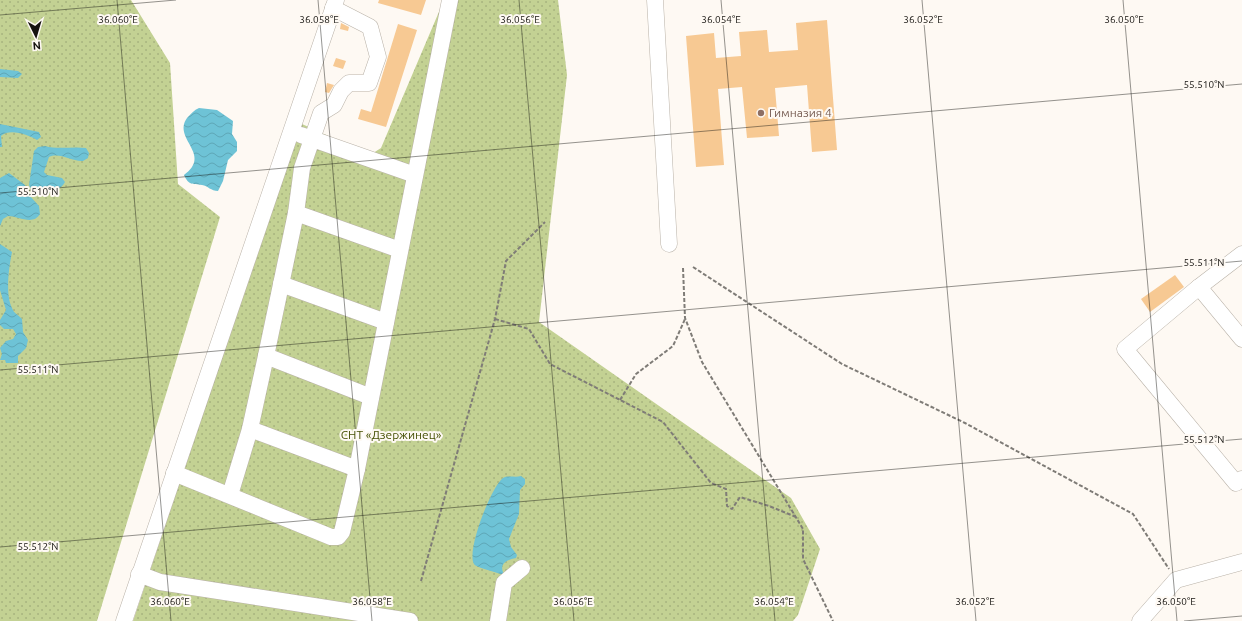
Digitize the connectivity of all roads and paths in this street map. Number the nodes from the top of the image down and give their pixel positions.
1 (450, 0) edge
2 (655, 0) edge
3 (335, 4) edge
4 (290, 131) junction
5 (311, 138) junction
6 (415, 175) junction
7 (296, 213) junction
8 (545, 222) dead end
9 (669, 244) dead end
10 (400, 250) junction
11 (1242, 254) edge
12 (693, 267) dead end
13 (683, 268) dead end
14 (281, 284) junction
15 (1199, 287) junction
16 (685, 318) junction
17 (495, 319) junction
18 (386, 322) junction
19 (1242, 339) edge
20 (266, 356) junction
21 (371, 397) junction
22 (620, 400) junction
23 (250, 429) junction
24 (357, 469) junction
25 (174, 472) junction
26 (1242, 479) edge
27 (230, 496) junction
28 (796, 517) junction
29 (1242, 562) edge
30 (522, 568) dead end
31 (139, 574) junction
32 (421, 580) dead end
33 (1176, 580) junction
34 (124, 621) edge
35 (410, 621) edge
36 (498, 621) edge
37 (833, 621) edge
38 (1140, 621) edge

1 - 6 street
2 - 9 street
3 - 4 street
3 - 5 street
4 - 5 street
4 - 25 street
5 - 6 street
5 - 7 street
6 - 10 street
7 - 10 street
7 - 14 street
8 - 17 path
10 - 18 street
11 - 15 street
12 - 33 path
13 - 16 path
14 - 18 street
14 - 20 street
15 - 19 street
15 - 26 street
16 - 22 path
16 - 28 path
17 - 22 path
17 - 32 path
18 - 21 street
20 - 21 street
20 - 23 street
21 - 24 street
22 - 28 path
23 - 24 street
23 - 27 street
24 - 27 street
25 - 27 street
25 - 31 street
28 - 37 path
29 - 33 street
30 - 36 street
31 - 34 street
31 - 35 street
33 - 38 street

